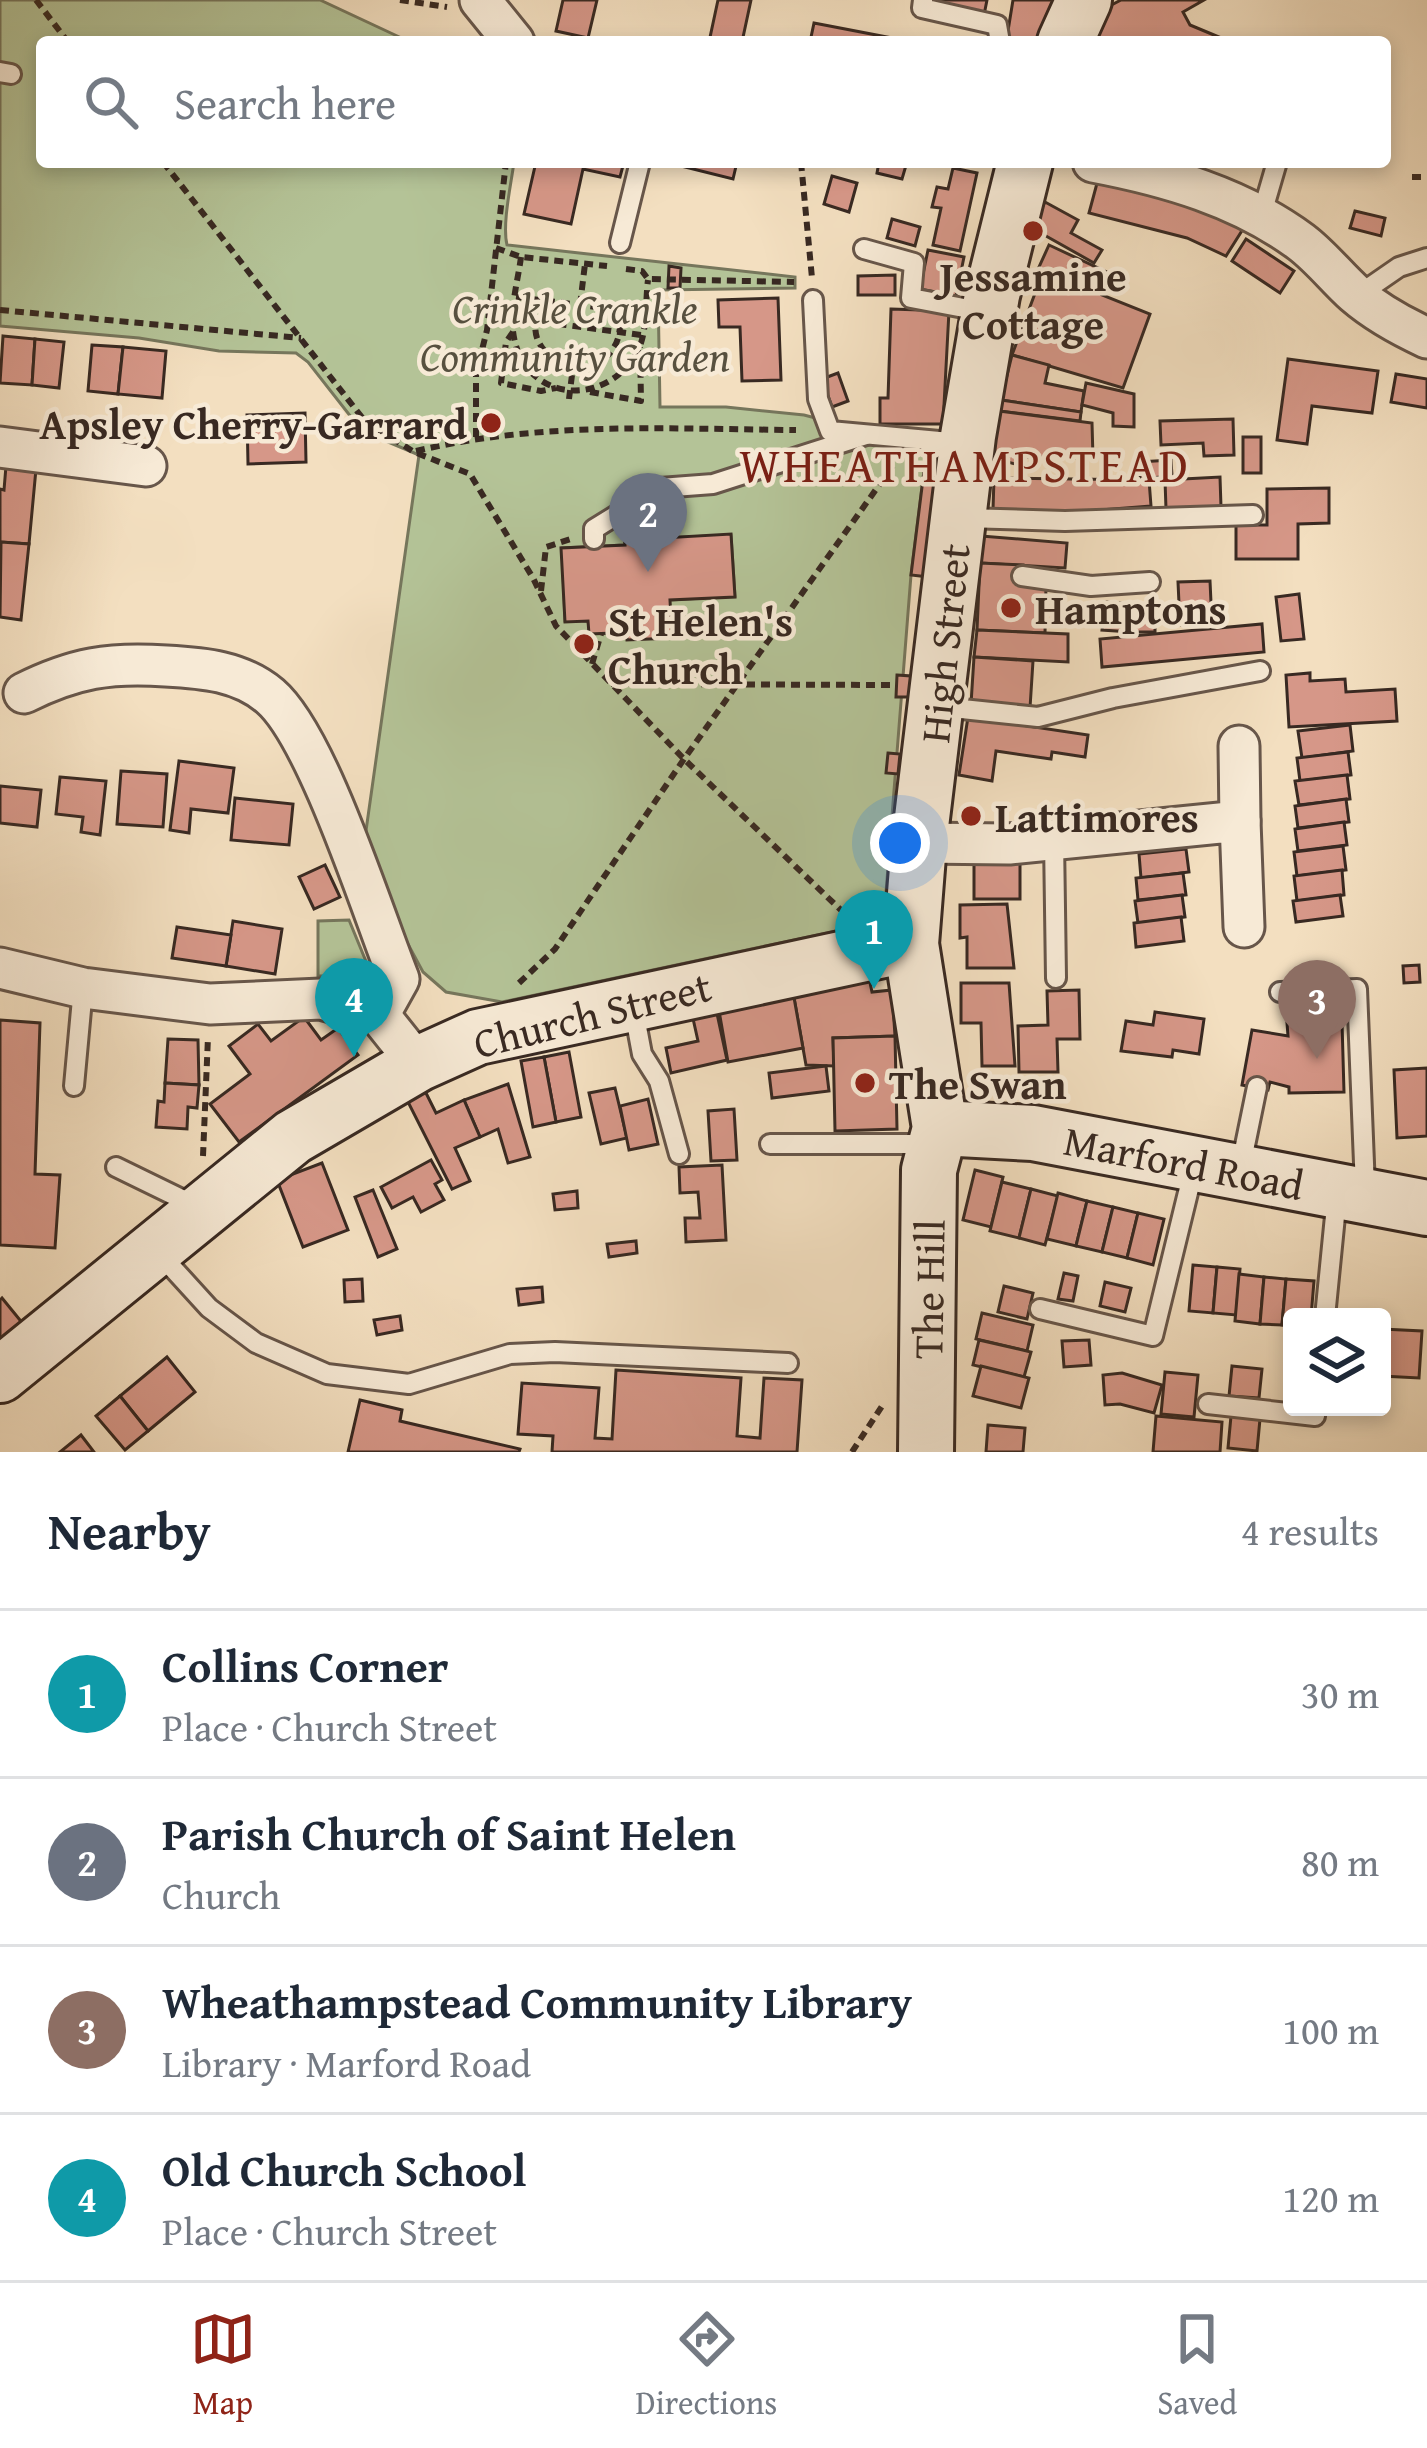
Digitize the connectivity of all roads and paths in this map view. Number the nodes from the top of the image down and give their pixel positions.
1 (36, 0) edge
2 (480, 0) edge
3 (923, 0) edge
4 (1084, 0) edge
5 (63, 36) edge
6 (509, 36) edge
7 (999, 36) edge
8 (1068, 36) edge
9 (168, 168) edge
10 (505, 168) edge
11 (639, 168) edge
12 (802, 168) edge
13 (1024, 168) edge
14 (1118, 168) edge
15 (1275, 168) edge
16 (1427, 177) edge
17 (1412, 178) dead end
18 (1261, 217) junction
19 (620, 243) dead end
20 (496, 248) junction
21 (864, 249) dead end
22 (521, 256) junction
23 (1427, 258) edge
24 (585, 264) junction
25 (648, 279) junction
26 (1357, 296) junction
27 (516, 297) junction
28 (538, 300) junction
29 (813, 300) dead end
30 (580, 304) junction
31 (0, 310) edge
32 (621, 310) junction
33 (644, 313) junction
34 (989, 313) junction
35 (513, 318) junction
36 (536, 321) junction
37 (513, 332) junction
38 (619, 332) junction
39 (642, 335) junction
40 (302, 338) junction
41 (1427, 338) edge
42 (640, 347) junction
43 (573, 367) junction
44 (556, 388) junction
45 (586, 391) junction
46 (569, 395) junction
47 (830, 430) junction
48 (866, 435) junction
49 (476, 437) junction
50 (912, 440) junction
51 (967, 444) junction
52 (0, 447) edge
53 (414, 452) junction
54 (146, 466) dead end
55 (1253, 514) dead end
56 (958, 518) junction
57 (594, 538) joint
58 (1022, 577) dead end
59 (1150, 582) dead end
60 (540, 595) junction
61 (601, 634) dead end
62 (592, 664) junction
63 (1260, 671) dead end
64 (611, 684) junction
65 (740, 685) junction
66 (24, 693) dead end
67 (939, 696) junction
68 (1239, 746) dead end
69 (684, 759) junction
70 (1240, 820) junction
71 (1054, 839) junction
72 (919, 843) junction
73 (857, 926) dead end
74 (1244, 927) dead end
75 (911, 944) junction
76 (0, 968) edge
77 (1056, 978) dead end
78 (83, 988) junction
79 (1280, 992) dead end
80 (506, 993) dead end
81 (632, 1002) junction
82 (210, 1004) junction
83 (379, 1015) junction
84 (418, 1064) junction
85 (74, 1086) dead end
86 (1257, 1087) dead end
87 (938, 1136) junction
88 (770, 1144) dead end
89 (679, 1154) dead end
90 (116, 1166) dead end
91 (1217, 1168) junction
92 (202, 1183) junction
93 (1352, 1193) junction
94 (1427, 1208) edge
95 (155, 1248) junction
96 (1327, 1308) edge
97 (1040, 1309) dead end
98 (788, 1363) dead end
99 (0, 1375) edge
100 (886, 1399) dead end
101 (1208, 1404) dead end
102 (1283, 1412) edge
103 (852, 1452) edge
104 (926, 1452) edge

1 - 5 path
2 - 6 street
3 - 7 lane
4 - 8 street
9 - 40 path
10 - 20 path
11 - 19 lane
12 - 25 path
13 - 34 street, High Street
14 - 18 street
15 - 18 lane
16 - 17 path
18 - 26 street
20 - 22 path
20 - 49 path
21 - 34 lane
22 - 24 path
22 - 27 path
23 - 26 lane
24 - 25 path
24 - 30 path
25 - 33 path
26 - 41 street
27 - 28 path
27 - 35 path
28 - 30 path
28 - 36 path
29 - 47 lane
30 - 32 path
31 - 40 path
32 - 33 path
32 - 38 path
33 - 39 path
34 - 51 street, High Street
35 - 36 path
35 - 37 path
36 - 38 path
36 - 43 path
37 - 44 path
37 - 44 path
38 - 39 path
38 - 43 path
39 - 42 path
40 - 53 path
42 - 45 path
42 - 45 path
43 - 46 path
44 - 46 path
45 - 46 path
47 - 48 lane
47 - 49 path
48 - 50 lane
48 - 57 lane
49 - 53 path
50 - 51 lane
50 - 65 path
51 - 56 street, High Street
52 - 54 street
53 - 60 path
55 - 56 lane
56 - 67 street, High Street
57 - 60 path
58 - 59 lane
60 - 62 path
61 - 62 path
62 - 64 path
63 - 67 lane
64 - 65 path
64 - 69 path
65 - 67 path
65 - 69 path
66 - 83 street
67 - 72 street, High Street
68 - 70 street
69 - 73 path
69 - 80 path
70 - 71 street
70 - 74 street
71 - 72 street
71 - 77 lane
72 - 75 street, High Street
75 - 81 street, Church Street
75 - 87 street, High Street
76 - 78 street
78 - 82 street
78 - 85 lane
79 - 93 lane
81 - 84 street, Church Street
81 - 89 lane
82 - 83 street
82 - 92 path
83 - 84 street
84 - 92 street, Church Street
86 - 91 lane
87 - 88 lane
87 - 91 street, Marford Road
87 - 104 street, The Hill
90 - 92 lane
91 - 93 street, Marford Road
91 - 97 lane
92 - 95 street, Church Street
93 - 94 street, Marford Road
93 - 96 lane
95 - 98 lane
95 - 99 street, Church Street
100 - 103 path
101 - 102 lane

